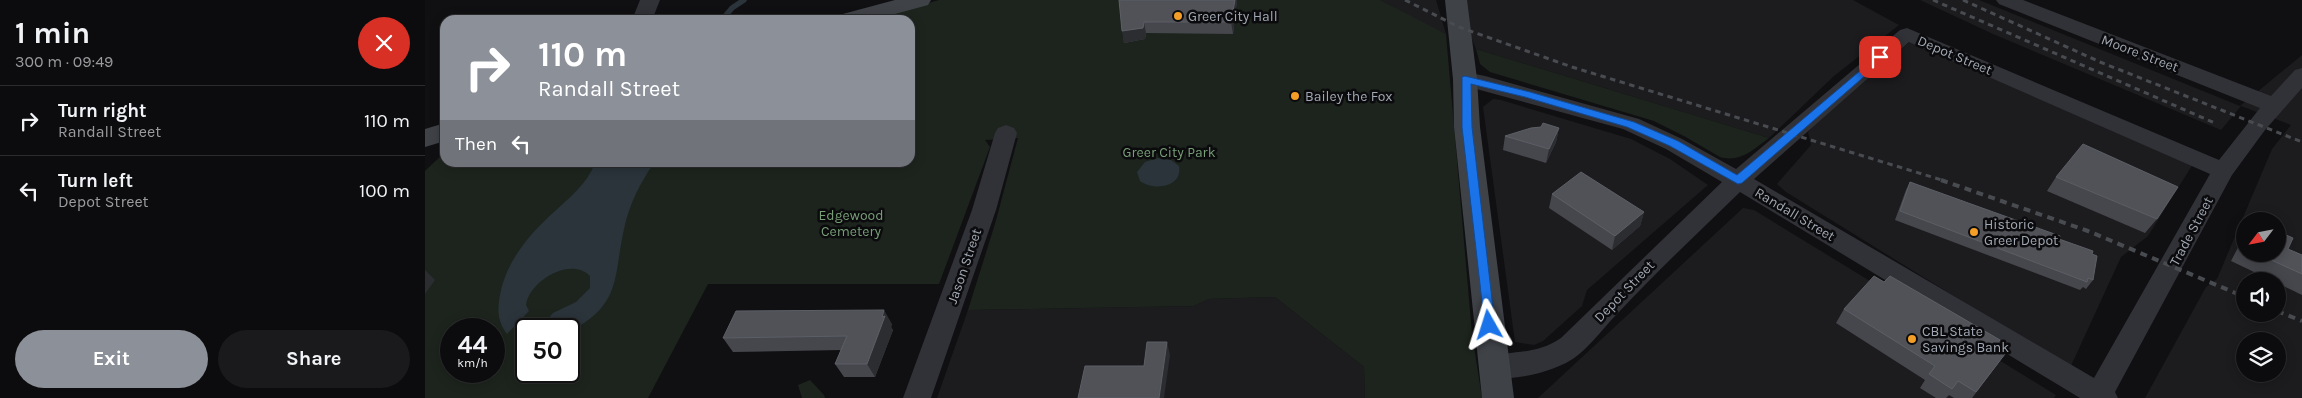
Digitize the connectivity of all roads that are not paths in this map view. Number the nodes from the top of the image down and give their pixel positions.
1 (650, 0) edge
2 (919, 0) edge
3 (1456, 0) edge
4 (2007, 0) edge
5 (644, 15) edge
6 (865, 15) edge
7 (2302, 75) edge
8 (1465, 80) junction
9 (2274, 104) junction
10 (1006, 133) dead end
11 (440, 134) edge
12 (425, 138) edge
13 (2223, 171) junction
14 (1738, 180) junction
15 (1494, 367) junction
16 (2100, 397) edge
17 (917, 398) edge
18 (1498, 398) edge

1 - 5 street
2 - 6 main road
3 - 8 main road
4 - 9 street, Moore Street
7 - 9 street, Trade Street
8 - 14 street, Randall Street
8 - 15 main road
9 - 13 street, Trade Street
10 - 17 street, Jason Street
11 - 12 main road
13 - 14 street, Depot Street
13 - 16 street, Trade Street
14 - 15 street, Depot Street
14 - 16 street, Randall Street
15 - 18 main road

